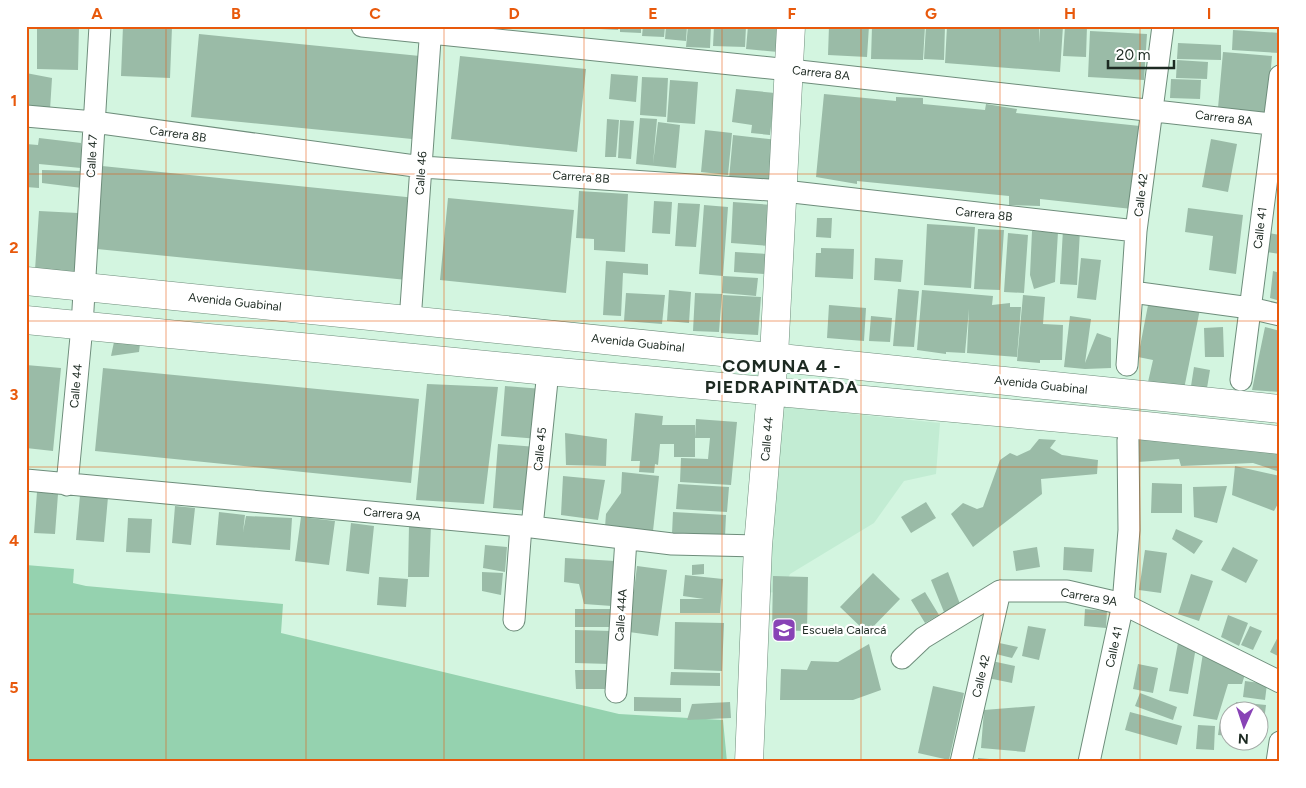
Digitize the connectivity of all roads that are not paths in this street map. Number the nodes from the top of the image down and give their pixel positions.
1 (100, 26) edge
2 (362, 26) edge
3 (791, 26) edge
4 (1163, 26) edge
5 (431, 30) edge
6 (790, 70) junction
7 (1280, 76) edge
8 (1152, 109) junction
9 (26, 116) edge
10 (94, 122) junction
11 (1276, 124) edge
12 (422, 166) junction
13 (784, 192) junction
14 (1136, 231) junction
15 (26, 281) edge
16 (85, 286) junction
17 (1132, 292) junction
18 (1250, 308) junction
19 (1280, 315) edge
20 (26, 320) edge
21 (410, 321) junction
22 (82, 326) junction
23 (774, 356) junction
24 (1127, 365) dead end
25 (548, 372) junction
26 (1241, 380) dead end
27 (771, 392) junction
28 (1280, 409) edge
29 (1128, 440) dead end
30 (1280, 440) edge
31 (26, 480) edge
32 (67, 485) junction
33 (526, 527) junction
34 (626, 539) junction
35 (758, 546) junction
36 (1000, 591) junction
37 (1124, 604) junction
38 (514, 620) dead end
39 (902, 658) dead end
40 (1280, 682) edge
41 (616, 692) dead end
42 (1280, 742) edge
43 (749, 762) edge
44 (961, 762) edge
45 (1089, 762) edge
46 (1277, 762) edge

1 - 10 street, Calle 47
2 - 5 street, Carrera 8A
3 - 6 main road, Calle 44
4 - 8 street, Calle 42
5 - 6 street, Carrera 8A
5 - 12 street, Calle 46
6 - 8 street, Carrera 8A
6 - 13 main road, Calle 44
7 - 11 street, Calle 41
8 - 11 street, Carrera 8A
8 - 14 street, Calle 42
9 - 10 street, Carrera 8B
10 - 12 street, Carrera 8B
10 - 16 street, Calle 47
11 - 18 street, Calle 41
12 - 13 street, Carrera 8B
12 - 21 street, Calle 46
13 - 14 street, Carrera 8B
13 - 23 main road, Calle 44
14 - 17 street, Calle 42
15 - 16 main road, Avenida Guabinal
16 - 21 main road, Avenida Guabinal
16 - 22 street, Calle 44
17 - 18 street
17 - 24 street, Calle 42
18 - 19 street
18 - 26 street, Calle 41
20 - 22 main road
21 - 23 main road, Avenida Guabinal
22 - 25 main road
22 - 32 street, Calle 44
23 - 27 main road, Calle 44
23 - 28 main road, Avenida Guabinal
25 - 27 main road
25 - 33 street, Calle 45
27 - 30 main road
27 - 35 main road, Calle 44
29 - 37 street, Calle 41
31 - 32 street, Carrera 9A
32 - 33 street, Carrera 9A
33 - 34 street, Carrera 9A
33 - 38 street, Calle 45
34 - 35 street, Carrera 9A
34 - 41 street, Calle 44A
35 - 43 main road, Calle 44
36 - 37 street, Carrera 9A
36 - 39 street
36 - 44 street, Calle 42
37 - 40 street, Carrera 9A
37 - 45 street, Calle 41
42 - 46 street

